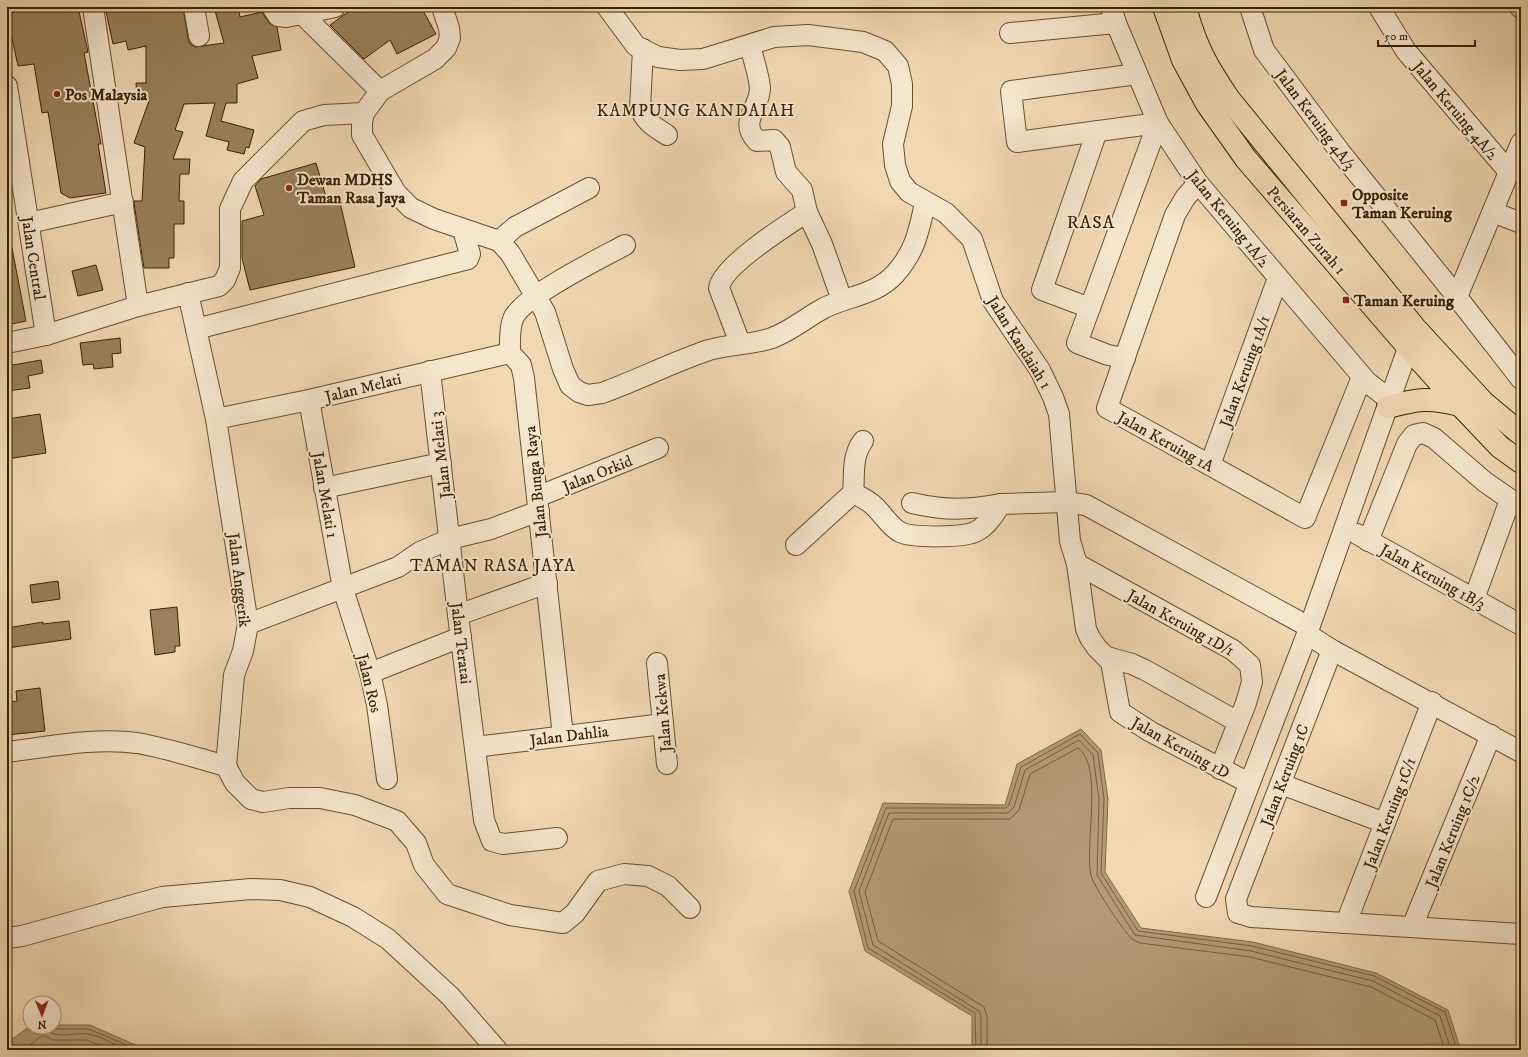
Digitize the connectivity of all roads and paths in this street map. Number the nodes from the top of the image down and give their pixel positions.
1 (93, 7) edge
2 (194, 7) edge
3 (272, 7) edge
4 (335, 7) edge
5 (442, 7) edge
6 (607, 7) edge
7 (1164, 7) edge
8 (1185, 7) edge
9 (1250, 7) edge
10 (1379, 7) edge
11 (302, 14) junction
12 (1114, 15) edge
13 (1010, 33) dead end
14 (199, 36) dead end
15 (750, 45) junction
16 (643, 50) junction
17 (1137, 74) junction
18 (7, 86) edge
19 (380, 91) junction
20 (9, 113) edge
21 (364, 113) junction
22 (1158, 123) junction
23 (1097, 131) junction
24 (667, 135) dead end
25 (1521, 143) edge
26 (1509, 172) junction
27 (1198, 183) junction
28 (589, 188) dead end
29 (123, 202) junction
30 (925, 203) junction
31 (807, 212) junction
32 (1493, 212) junction
33 (29, 223) junction
34 (1521, 223) edge
35 (463, 230) junction
36 (499, 241) junction
37 (625, 245) dead end
38 (1278, 278) junction
39 (188, 293) junction
40 (536, 296) junction
41 (1457, 297) junction
42 (842, 300) junction
43 (138, 306) junction
44 (1090, 308) junction
45 (196, 329) junction
46 (46, 335) junction
47 (1411, 338) junction
48 (7, 343) edge
49 (740, 343) junction
50 (510, 353) junction
51 (1125, 358) junction
52 (430, 371) junction
53 (1362, 377) junction
54 (1521, 379) edge
55 (309, 400) junction
56 (1389, 404) junction
57 (1460, 405) junction
58 (216, 419) junction
59 (1521, 434) edge
60 (863, 442) dead end
61 (658, 448) dead end
62 (1521, 462) edge
63 (441, 463) junction
64 (1210, 465) junction
65 (324, 488) junction
66 (853, 493) junction
67 (1066, 502) junction
68 (912, 503) dead end
69 (1516, 503) edge
70 (538, 504) junction
71 (1001, 504) junction
72 (1344, 528) junction
73 (450, 539) junction
74 (1368, 541) junction
75 (796, 545) dead end
76 (1077, 564) junction
77 (546, 583) junction
78 (343, 589) junction
79 (1474, 599) junction
80 (458, 615) junction
81 (248, 624) junction
82 (1521, 625) edge
83 (1308, 630) junction
84 (461, 637) junction
85 (1332, 650) junction
86 (1107, 657) junction
87 (657, 663) dead end
88 (370, 673) junction
89 (1432, 702) junction
90 (1238, 722) junction
91 (663, 724) junction
92 (1491, 735) junction
93 (563, 736) junction
94 (475, 747) junction
95 (7, 752) edge
96 (1521, 752) edge
97 (667, 764) dead end
98 (226, 766) junction
99 (1220, 769) junction
100 (387, 780) dead end
101 (1249, 784) junction
102 (1280, 784) junction
103 (1385, 823) junction
104 (557, 838) dead end
105 (1206, 897) dead end
106 (690, 908) dead end
107 (1346, 923) junction
108 (1412, 927) junction
109 (1521, 934) edge
110 (7, 938) edge
111 (497, 1050) edge

1 - 29 street
2 - 14 street
3 - 11 street
4 - 11 street
5 - 19 street
6 - 16 street, Jalan Kandaiah 1
7 - 47 main road, Persiaran Zurah 1
8 - 47 main road, Persiaran Zurah 1
9 - 41 street, Jalan Keruing 4A/3
10 - 26 street, Jalan Keruing 4A/2
11 - 19 street
12 - 13 street
12 - 17 street, Jalan Keruing 1A/2
15 - 16 street, Jalan Kandaiah 1
15 - 30 street, Jalan Kandaiah 1
15 - 31 street
16 - 24 street
17 - 22 street, Jalan Keruing 1A/2
17 - 23 street
18 - 20 street, Jalan Central
19 - 21 street
20 - 33 street, Jalan Central
21 - 35 street
21 - 39 street
22 - 23 street
22 - 27 street, Jalan Keruing 1A/2
22 - 44 street
23 - 44 street
25 - 26 street
26 - 32 street
27 - 38 street, Jalan Keruing 1A/2
27 - 51 street, Jalan Keruing 1A
28 - 36 street
29 - 33 street
29 - 43 street
30 - 42 street
30 - 67 street, Jalan Kandaiah 1
31 - 42 street
31 - 49 street
32 - 34 street
32 - 41 street
33 - 46 street, Jalan Central
35 - 36 street
35 - 45 street
36 - 40 street
37 - 40 street
38 - 53 street, Jalan Keruing 1A/2
38 - 64 street, Jalan Keruing 1A/1
39 - 43 street
39 - 45 street, Jalan Anggerik
40 - 49 street
40 - 50 street
41 - 54 street, Jalan Keruing 4A/3
42 - 49 street
43 - 46 street
44 - 51 street
45 - 58 street, Jalan Anggerik
46 - 48 street
47 - 56 street
47 - 57 main road, Persiaran Zurah 1
47 - 59 main road, Persiaran Zurah 1
50 - 52 street, Jalan Melati
50 - 70 street, Jalan Bunga Raya
51 - 64 street, Jalan Keruing 1A
52 - 55 street, Jalan Melati
52 - 63 street, Jalan Melati 3
53 - 56 street, Jalan Keruing 1A/2
53 - 64 street, Jalan Keruing 1A
55 - 58 street, Jalan Melati
55 - 65 street, Jalan Melati 1
56 - 57 main road
56 - 72 street
57 - 62 main road, Persiaran Zurah 1
58 - 81 street, Jalan Anggerik
60 - 66 street
61 - 70 street, Jalan Orkid
63 - 65 street
63 - 73 street, Jalan Melati 3
65 - 78 street, Jalan Melati 1
66 - 71 street
66 - 75 street
67 - 71 street
67 - 76 street, Jalan Keruing 1D
67 - 83 street
68 - 71 street
69 - 74 street
69 - 79 street
70 - 73 street, Jalan Orkid
70 - 77 street, Jalan Bunga Raya
72 - 74 street, Jalan Keruing 1B/3
72 - 83 street
73 - 78 street, Jalan Orkid
73 - 80 street, Jalan Teratai
74 - 79 street, Jalan Keruing 1B/3
76 - 86 street, Jalan Keruing 1D
76 - 90 street, Jalan Keruing 1D/1
77 - 80 street
77 - 93 street, Jalan Bunga Raya
78 - 81 street, Jalan Orkid
78 - 88 street, Jalan Ros
79 - 82 street, Jalan Keruing 1B/3
80 - 84 street, Jalan Teratai
81 - 98 street, Jalan Anggerik
83 - 85 street
83 - 101 street
84 - 88 street
84 - 94 street, Jalan Teratai
85 - 89 street
85 - 102 street, Jalan Keruing 1C
86 - 90 street
86 - 99 street, Jalan Keruing 1D
87 - 91 street, Jalan Kekwa
88 - 100 street, Jalan Ros
89 - 92 street
89 - 103 street, Jalan Keruing 1C/1
90 - 99 street, Jalan Keruing 1D/1
91 - 93 street, Jalan Dahlia
91 - 97 street, Jalan Kekwa
92 - 96 street
92 - 108 street, Jalan Keruing 1C/2
93 - 94 street, Jalan Dahlia
94 - 104 street, Jalan Teratai
95 - 98 street
98 - 106 street
99 - 101 street, Jalan Keruing 1D
101 - 105 street
102 - 103 street
102 - 107 street, Jalan Keruing 1C
103 - 107 street, Jalan Keruing 1C/1
107 - 108 street
108 - 109 street
110 - 111 street

